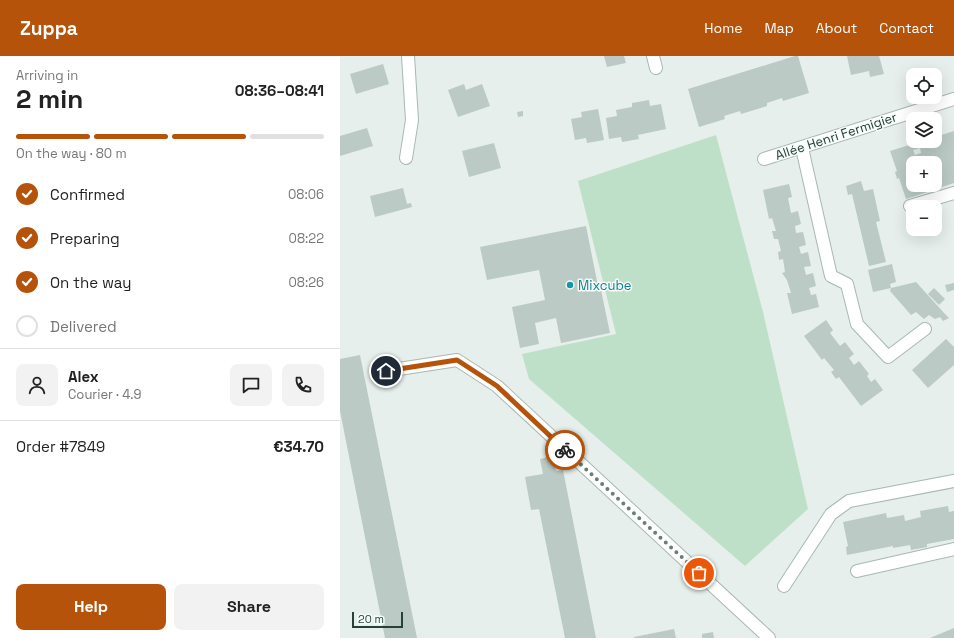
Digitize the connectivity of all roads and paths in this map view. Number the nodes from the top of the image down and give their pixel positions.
1 (408, 56) edge
2 (653, 56) edge
3 (656, 68) dead end
4 (954, 99) edge
5 (802, 148) junction
6 (406, 158) dead end
7 (764, 159) dead end
8 (954, 193) edge
9 (930, 200) edge
10 (925, 329) dead end
11 (386, 371) dead end
12 (954, 481) edge
13 (954, 549) edge
14 (856, 570) dead end
15 (784, 586) dead end
16 (769, 638) edge

1 - 6 street
2 - 3 street
4 - 5 street, Allée Henri Fermigier
5 - 7 street, Allée Henri Fermigier
5 - 10 street
8 - 9 street
11 - 16 street
12 - 15 street
13 - 14 street

